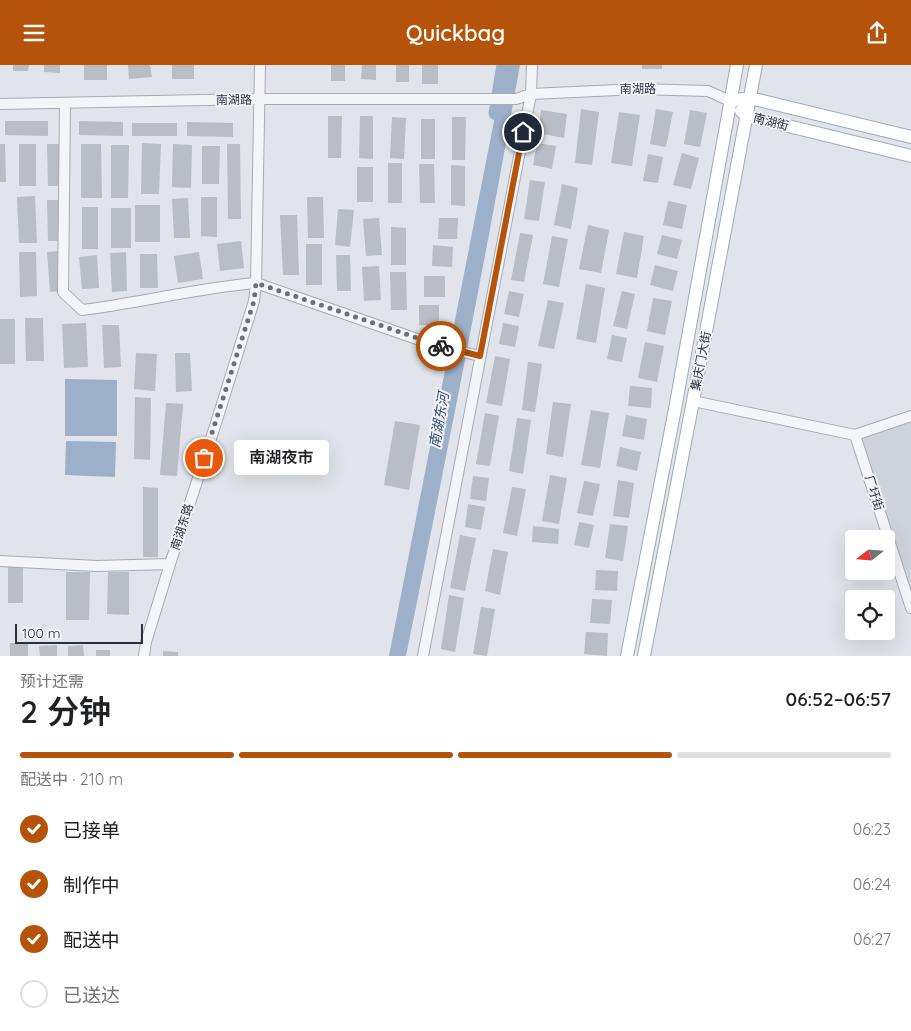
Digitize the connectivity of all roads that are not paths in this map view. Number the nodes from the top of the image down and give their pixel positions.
1 (260, 65) edge
2 (532, 65) edge
3 (737, 65) edge
4 (756, 65) edge
5 (531, 94) junction
6 (750, 98) junction
7 (260, 99) junction
8 (730, 101) junction
9 (65, 103) junction
10 (0, 104) edge
11 (747, 116) junction
12 (911, 137) edge
13 (911, 156) edge
14 (256, 283) junction
15 (480, 356) junction
16 (693, 401) junction
17 (911, 416) edge
18 (855, 435) junction
19 (0, 561) edge
20 (170, 564) junction
21 (911, 608) edge
22 (144, 656) edge
23 (423, 656) edge
24 (627, 656) edge
25 (644, 656) edge

1 - 7 street
2 - 5 street
3 - 8 main road, 集庆门大街
4 - 6 main road, 集庆门大街
5 - 7 street, 南湖路
5 - 8 street, 南湖路
5 - 15 street
6 - 8 main road, 南湖街
6 - 11 main road, 集庆门大街
6 - 12 main road, 南湖街
7 - 9 street, 南湖路
7 - 14 street, 南湖东路
8 - 11 main road, 南湖街
8 - 24 main road, 集庆门大街
9 - 10 street, 南湖路
9 - 14 street
11 - 13 main road, 南湖街
11 - 16 main road, 集庆门大街
14 - 15 street
14 - 20 street, 南湖东路
15 - 23 street
16 - 18 street
16 - 25 main road, 集庆门大街
17 - 18 street
18 - 21 street, 厂圩街
19 - 20 street
20 - 22 street, 南湖东路

